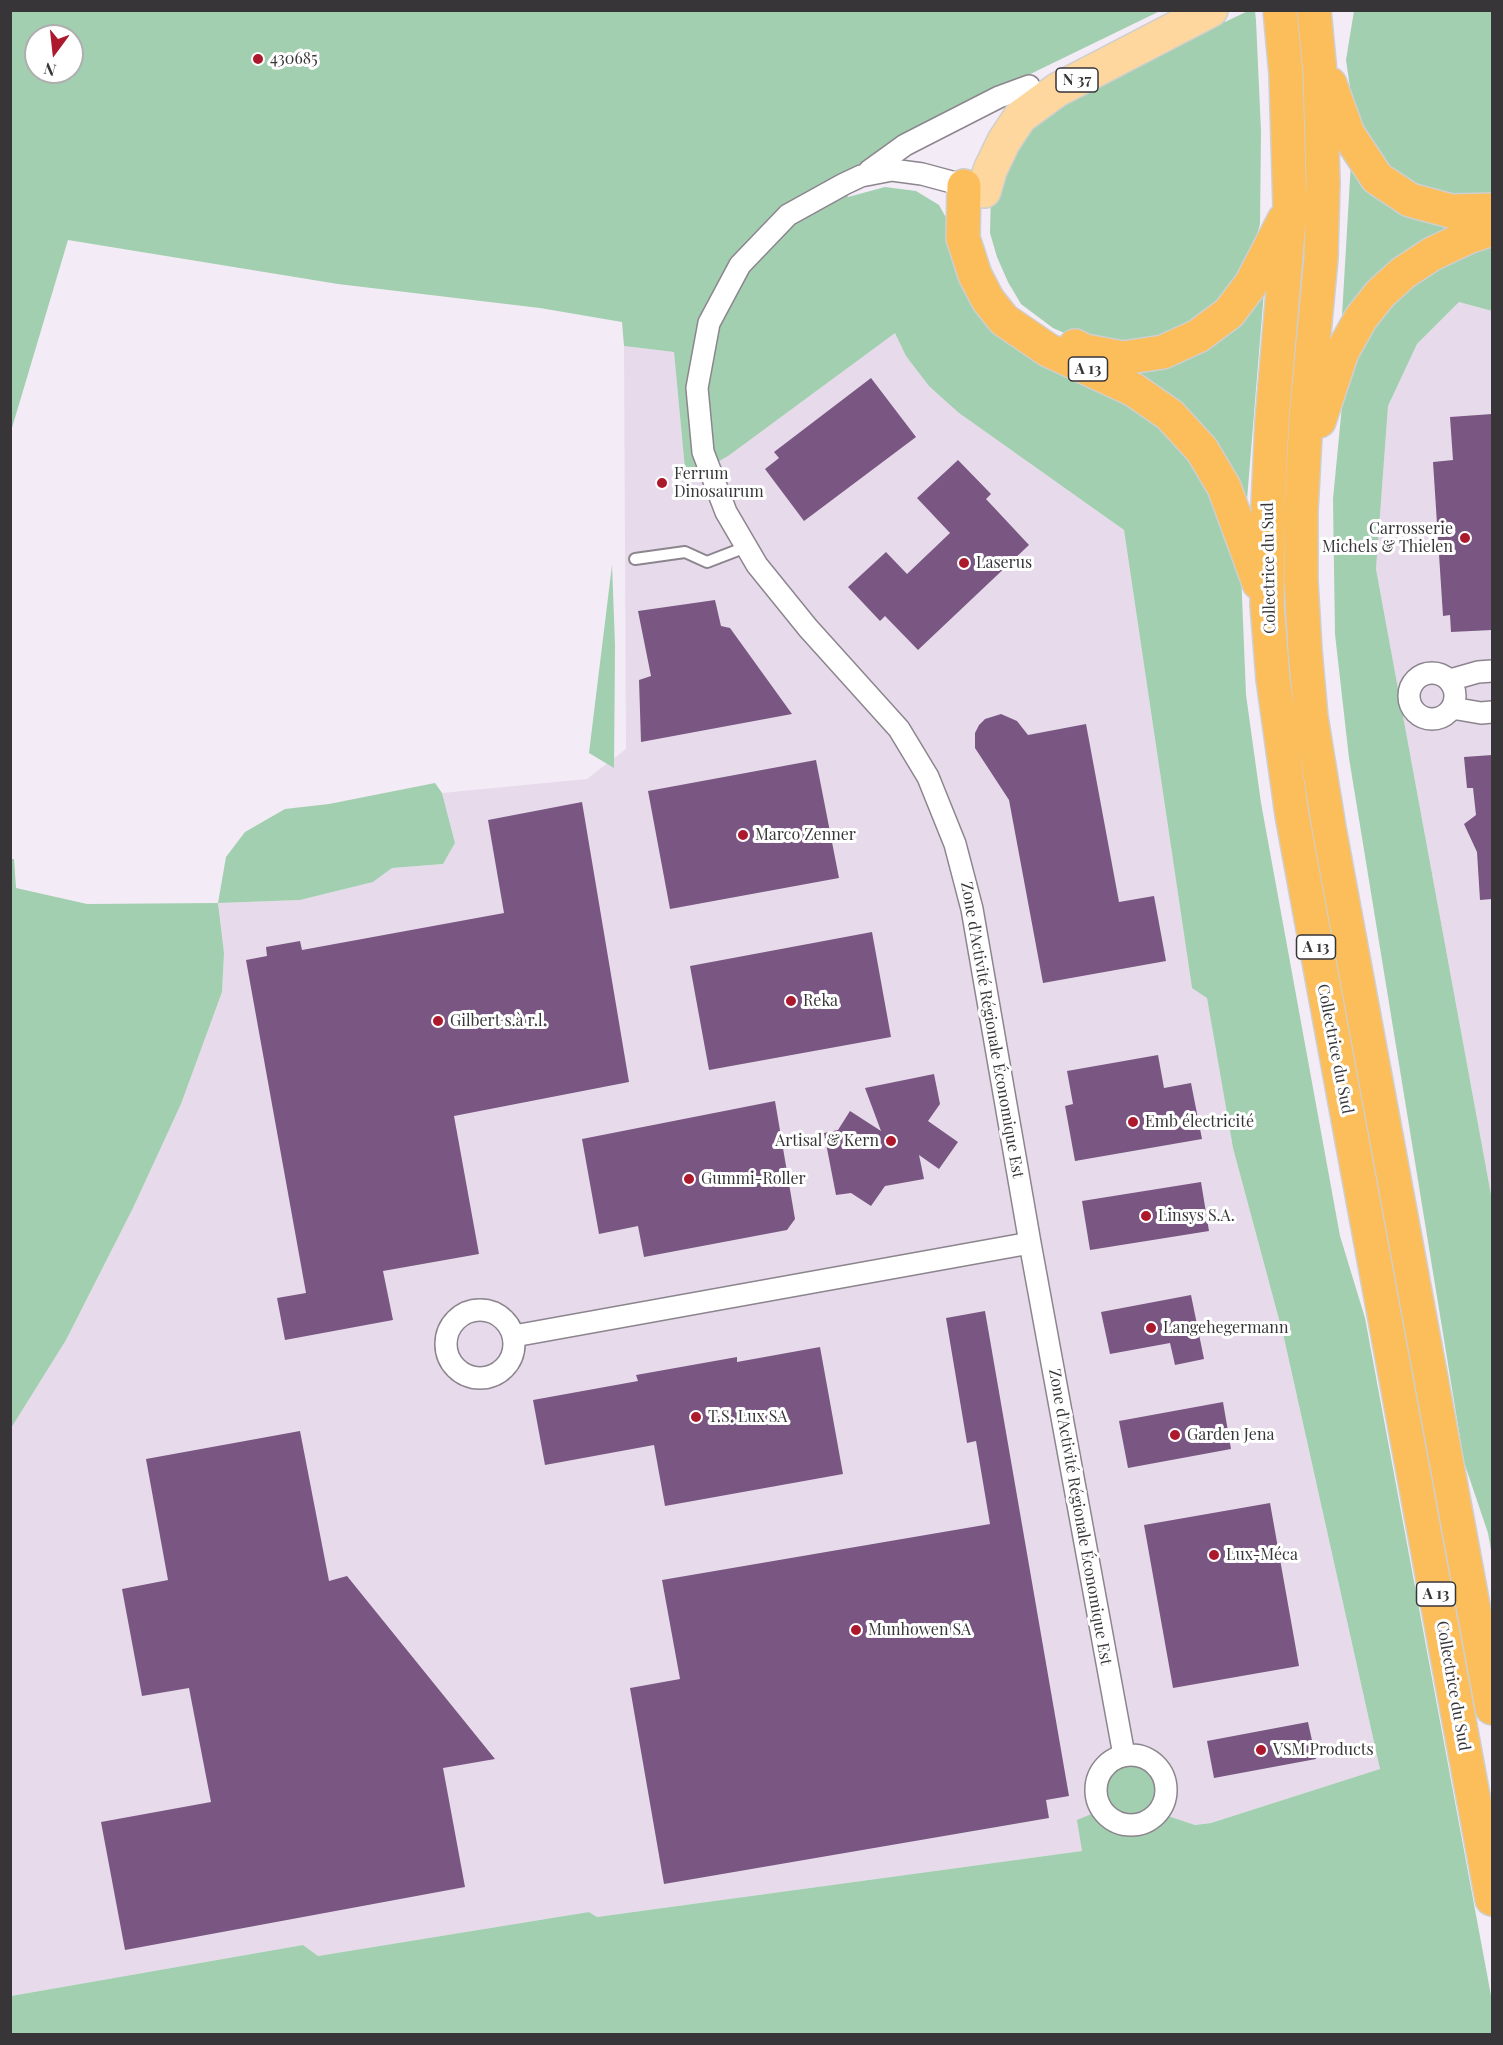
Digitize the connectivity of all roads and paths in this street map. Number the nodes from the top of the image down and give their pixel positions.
1 (1171, 10) edge
2 (1211, 10) edge
3 (1280, 10) edge
4 (1314, 10) edge
5 (1316, 45) junction
6 (1029, 86) junction
7 (861, 177) junction
8 (974, 188) junction
9 (1290, 208) junction
10 (1492, 210) edge
11 (1492, 229) edge
12 (1303, 466) junction
13 (746, 547) junction
14 (635, 559) dead end
15 (1267, 604) junction
16 (1492, 671) edge
17 (1450, 680) junction
18 (1452, 708) junction
19 (1492, 712) edge
20 (1030, 1242) junction
21 (514, 1336) dead end
22 (1492, 1708) edge
23 (1124, 1755) dead end
24 (1492, 1899) edge

1 - 6 main road, N 37
2 - 8 main road, N 37
3 - 9 highway, Collectrice du Sud / A 13
4 - 5 highway, Collectrice du Sud / A 13
5 - 10 highway, A 13
5 - 12 highway, Collectrice du Sud / A 13
6 - 7 street, Zone d'Activité Régionale Économique Est
6 - 8 main road, N 37
7 - 8 street, Zone d'Activité Régionale Économique Est
7 - 13 street, Zone d'Activité Régionale Économique Est
8 - 9 highway, A 13
8 - 15 highway, A 13
9 - 15 highway, Collectrice du Sud / A 13
11 - 12 highway, A 13
12 - 22 highway, Collectrice du Sud / A 13
13 - 14 lane
13 - 20 street, Zone d'Activité Régionale Économique Est
15 - 24 highway, Collectrice du Sud / A 13
16 - 17 street
17 - 18 street
17 - 18 street
18 - 19 street
20 - 21 street
20 - 23 street, Zone d'Activité Régionale Économique Est

